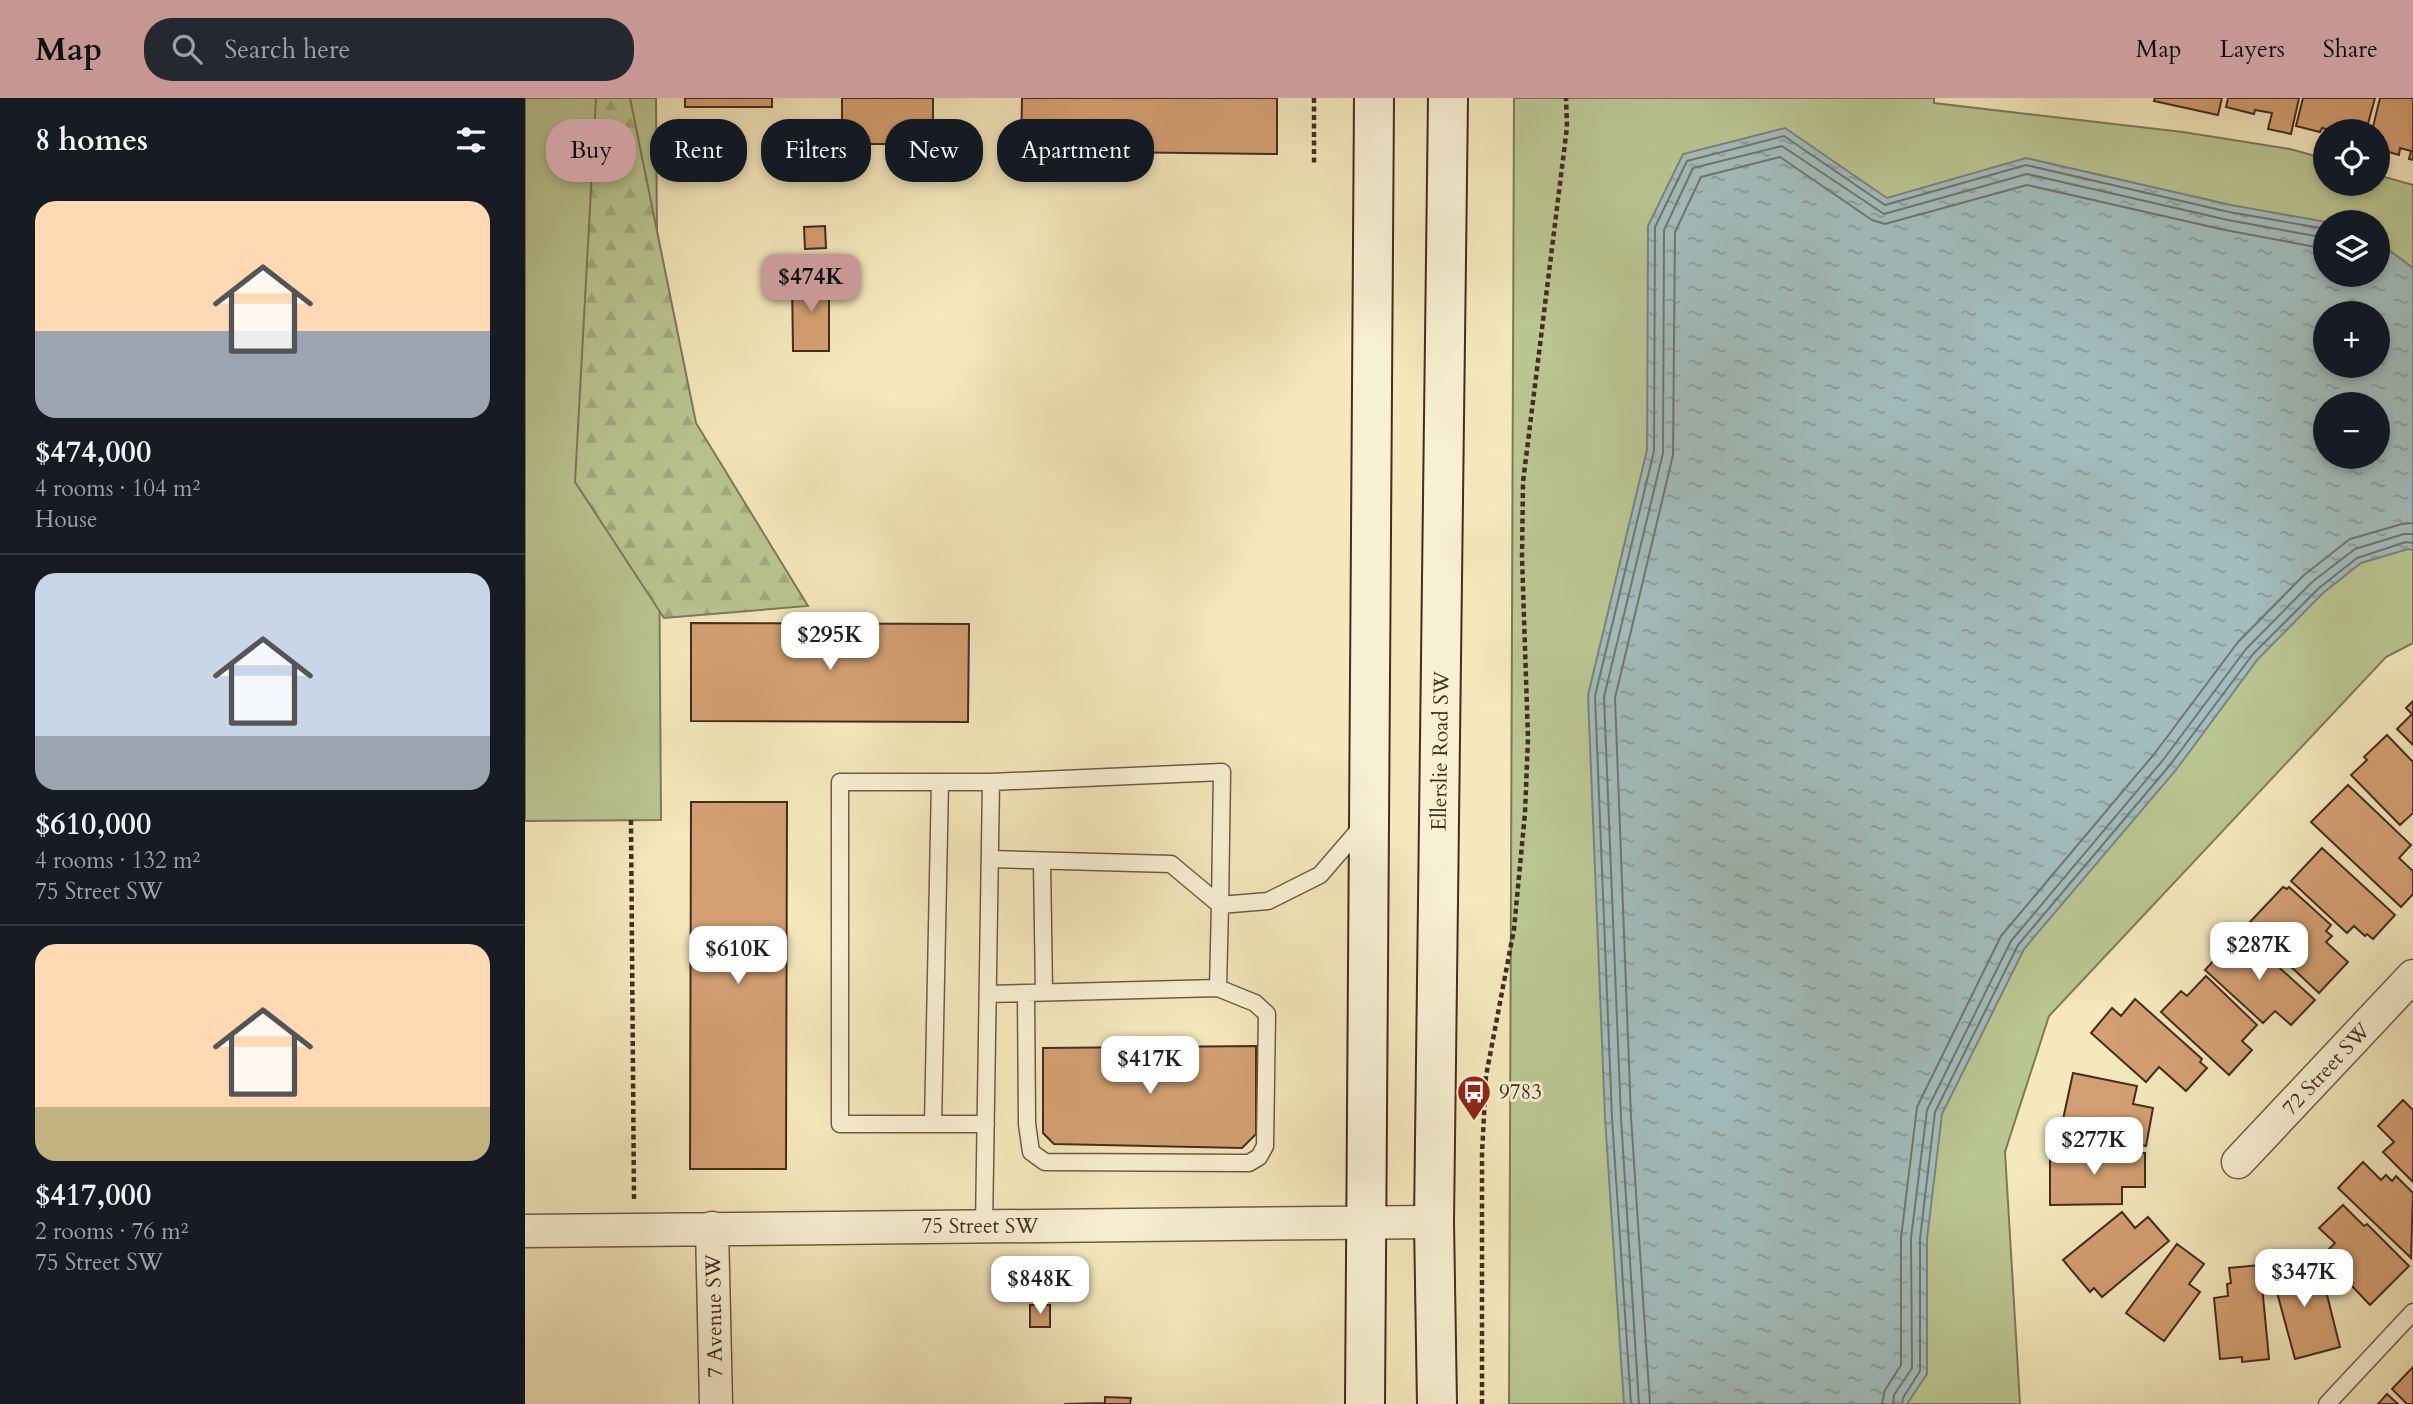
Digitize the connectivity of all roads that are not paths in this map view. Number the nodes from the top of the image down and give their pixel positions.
1 (1374, 98) edge
2 (1448, 98) edge
3 (940, 782) junction
4 (991, 782) junction
5 (1369, 818) junction
6 (990, 859) junction
7 (1042, 862) junction
8 (1220, 905) junction
9 (2413, 976) edge
10 (1218, 988) junction
11 (1044, 992) junction
12 (1026, 993) junction
13 (988, 994) junction
14 (933, 1124) junction
15 (986, 1124) junction
16 (2238, 1162) dead end
17 (1434, 1222) junction
18 (1366, 1223) junction
19 (984, 1226) junction
20 (712, 1228) junction
21 (525, 1231) edge
22 (2413, 1312) edge
23 (716, 1404) edge
24 (1365, 1404) edge
25 (1437, 1404) edge
26 (2327, 1404) edge

1 - 5 main road
2 - 17 main road, Ellerslie Road SW
3 - 4 lane
3 - 14 lane
3 - 14 lane
4 - 6 lane
4 - 8 lane
5 - 8 lane
5 - 18 main road
6 - 7 lane
6 - 13 lane
7 - 8 lane
7 - 11 lane
8 - 10 lane
9 - 16 street, 72 Street SW
10 - 11 lane
10 - 12 lane
11 - 12 lane
12 - 13 lane
13 - 15 lane
14 - 15 lane
15 - 19 lane
17 - 18 street, 75 Street SW
17 - 25 main road, Ellerslie Road SW
18 - 19 street, 75 Street SW
18 - 24 main road
19 - 20 street, 75 Street SW
20 - 21 street, 75 Street SW
20 - 23 street, 7 Avenue SW
22 - 26 lane

